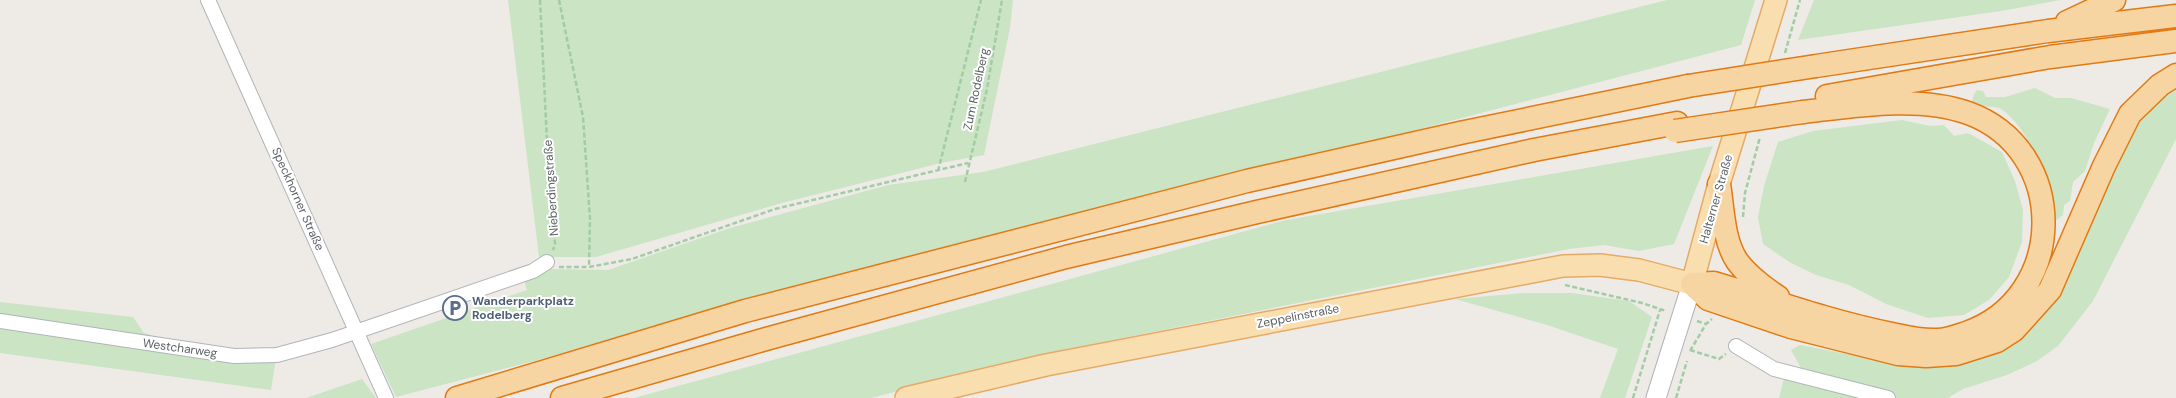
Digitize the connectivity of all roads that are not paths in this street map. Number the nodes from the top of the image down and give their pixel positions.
1 (208, 0) edge
2 (1776, 0) edge
3 (2114, 0) edge
4 (2176, 16) edge
5 (2048, 31) junction
6 (2176, 40) edge
7 (2176, 75) edge
8 (1804, 106) junction
9 (1719, 184) junction
10 (547, 262) road end
11 (1692, 284) junction
12 (1791, 307) junction
13 (0, 321) edge
14 (357, 331) junction
15 (1736, 346) road end
16 (912, 397) edge
17 (386, 398) edge
18 (457, 398) edge
19 (562, 398) edge
20 (1656, 398) edge
21 (1888, 398) edge

1 - 14 street, Speckhorner Straße
2 - 9 main road, Halterner Straße
3 - 5 highway
4 - 5 highway
5 - 18 highway, bridge
6 - 8 highway
7 - 11 highway
8 - 12 highway
8 - 19 highway
9 - 11 main road, Halterner Straße
9 - 12 highway
10 - 14 street
11 - 12 highway
11 - 16 main road, Zeppelinstraße
11 - 20 main road, Halterner Straße
13 - 14 street, Westcharweg
14 - 17 street, Speckhorner Straße
15 - 21 street

